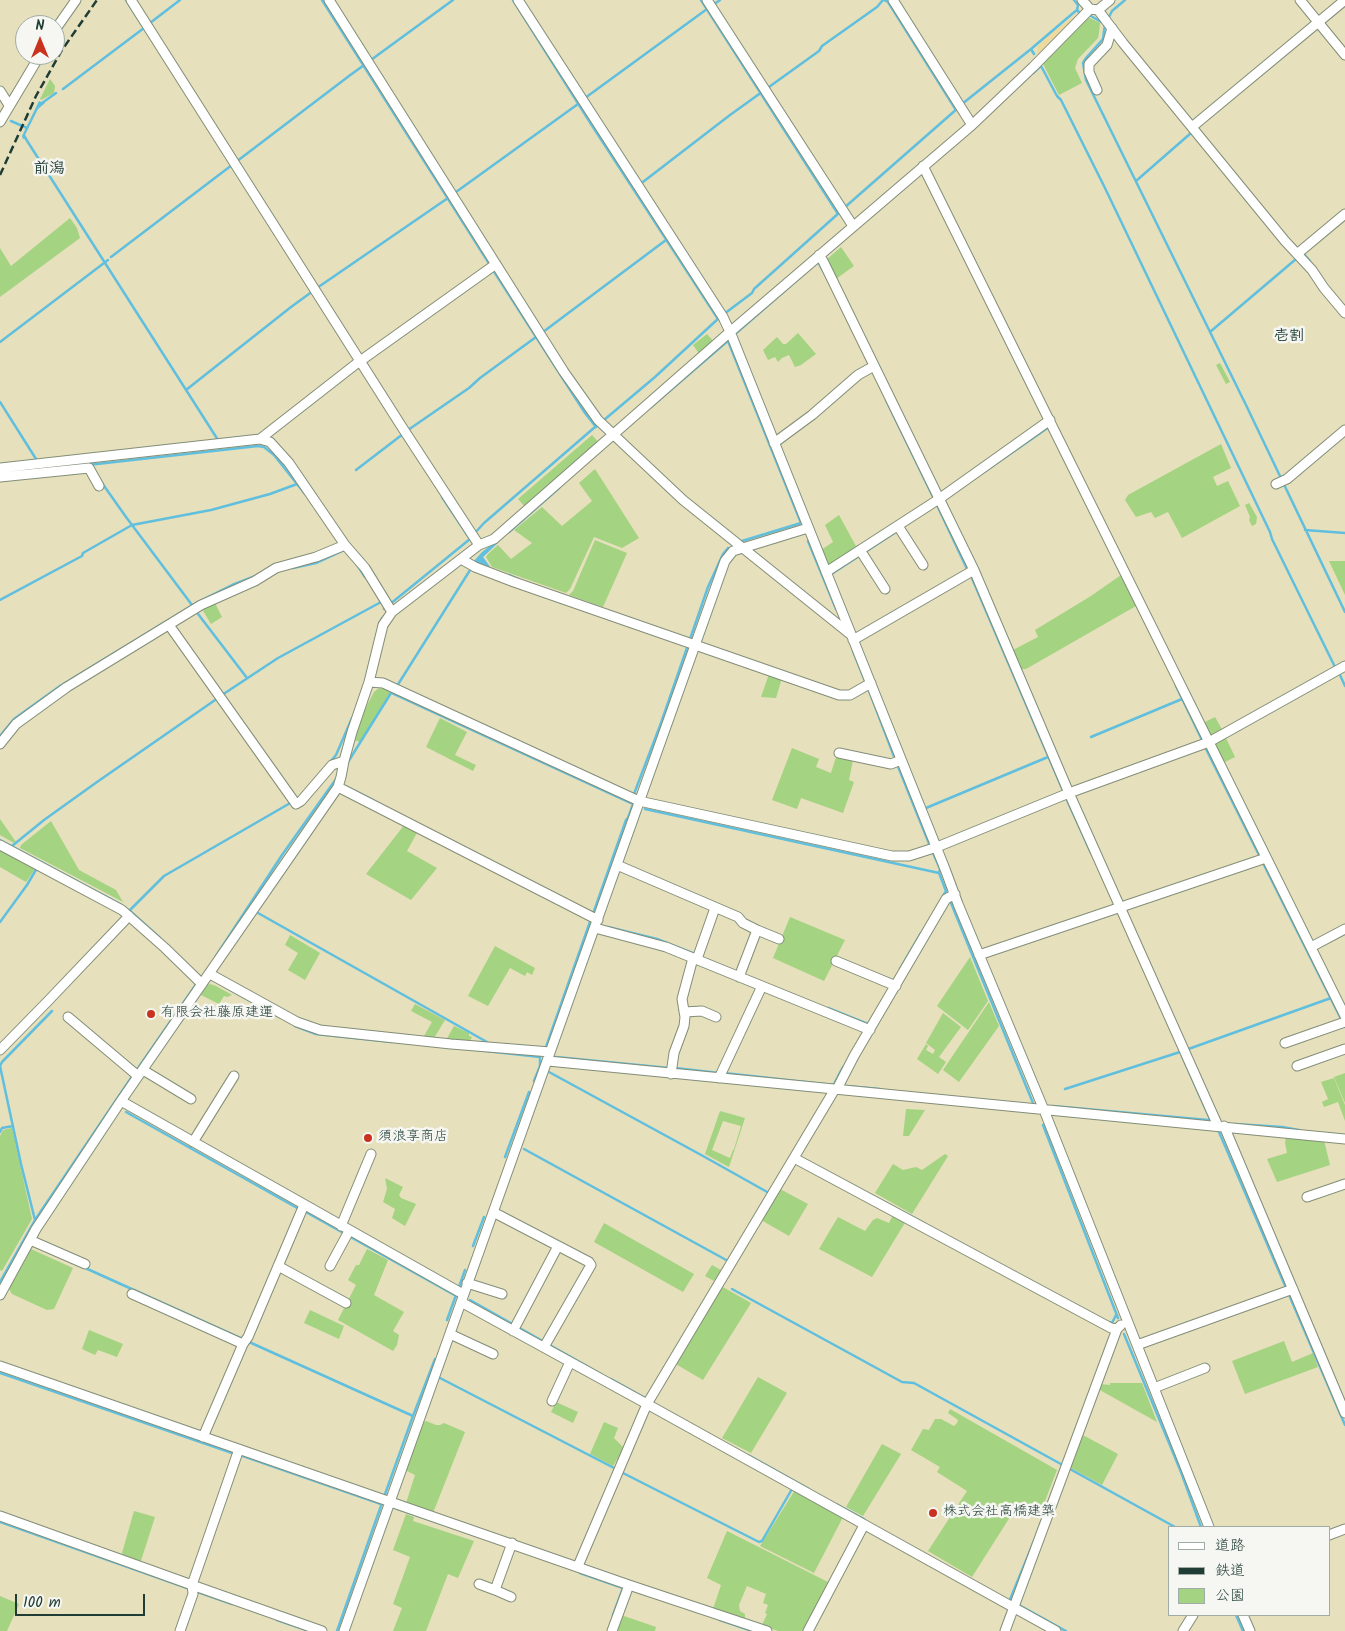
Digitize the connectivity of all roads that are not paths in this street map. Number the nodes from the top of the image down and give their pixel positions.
1 (76, 0) edge
2 (131, 0) edge
3 (329, 0) edge
4 (518, 0) edge
5 (893, 0) edge
6 (1110, 0) edge
7 (1300, 0) edge
8 (1345, 0) edge
9 (709, 4) edge
10 (1087, 5) edge
11 (65, 16) edge
12 (1318, 23) junction
13 (1108, 24) junction
14 (1345, 55) edge
15 (34, 65) edge
16 (1097, 90) dead end
17 (0, 91) edge
18 (7, 108) junction
19 (0, 122) edge
20 (972, 125) junction
21 (1193, 125) junction
22 (925, 168) junction
23 (1345, 214) edge
24 (853, 226) junction
25 (1300, 252) junction
26 (820, 258) junction
27 (496, 264) junction
28 (1345, 314) edge
29 (732, 335) junction
30 (358, 362) junction
31 (874, 366) junction
32 (1048, 422) junction
33 (1345, 430) edge
34 (614, 434) junction
35 (260, 439) junction
36 (774, 443) junction
37 (86, 464) junction
38 (3, 473) edge
39 (1280, 482) dead end
40 (99, 486) dead end
41 (938, 502) junction
42 (898, 526) junction
43 (808, 528) junction
44 (475, 539) junction
45 (345, 545) junction
46 (743, 548) junction
47 (860, 550) junction
48 (461, 560) junction
49 (923, 565) dead end
50 (971, 571) junction
51 (826, 572) junction
52 (885, 589) dead end
53 (389, 607) junction
54 (169, 625) junction
55 (852, 637) junction
56 (690, 644) junction
57 (1345, 666) edge
58 (369, 682) junction
59 (870, 684) junction
60 (1206, 743) junction
61 (0, 744) edge
62 (839, 753) dead end
63 (901, 760) junction
64 (344, 761) junction
65 (338, 786) junction
66 (1066, 794) junction
67 (639, 801) junction
68 (0, 845) edge
69 (937, 847) junction
70 (1263, 859) junction
71 (617, 865) junction
72 (955, 894) junction
73 (1118, 906) junction
74 (715, 908) junction
75 (130, 916) junction
76 (594, 920) junction
77 (1345, 929) edge
78 (757, 930) junction
79 (779, 939) dead end
80 (1311, 948) junction
81 (979, 955) junction
82 (696, 957) junction
83 (836, 961) dead end
84 (740, 974) junction
85 (203, 979) junction
86 (762, 986) junction
87 (896, 986) junction
88 (684, 1012) junction
89 (1345, 1016) edge
90 (68, 1017) dead end
91 (716, 1017) dead end
92 (1345, 1022) edge
93 (868, 1029) junction
94 (1285, 1043) dead end
95 (1345, 1049) edge
96 (0, 1050) edge
97 (549, 1057) junction
98 (1297, 1066) dead end
99 (671, 1070) junction
100 (140, 1073) junction
101 (720, 1075) junction
102 (234, 1076) dead end
103 (836, 1089) junction
104 (191, 1099) dead end
105 (121, 1101) junction
106 (1044, 1110) junction
107 (1221, 1126) junction
108 (1344, 1141) edge
109 (193, 1142) junction
110 (371, 1154) dead end
111 (795, 1156) junction
112 (1345, 1184) edge
113 (1307, 1197) dead end
114 (302, 1208) junction
115 (493, 1212) junction
116 (341, 1226) junction
117 (349, 1231) junction
118 (30, 1240) junction
119 (558, 1246) junction
120 (85, 1264) dead end
121 (278, 1266) junction
122 (330, 1266) dead end
123 (467, 1283) junction
124 (1289, 1290) junction
125 (132, 1294) dead end
126 (502, 1294) dead end
127 (0, 1295) edge
128 (460, 1295) junction
129 (346, 1303) dead end
130 (1126, 1319) junction
131 (1114, 1329) junction
132 (513, 1330) junction
133 (450, 1334) junction
134 (245, 1341) junction
135 (1137, 1345) junction
136 (544, 1347) junction
137 (493, 1354) dead end
138 (570, 1362) junction
139 (0, 1366) edge
140 (1205, 1368) dead end
141 (1154, 1388) junction
142 (552, 1401) dead end
143 (649, 1402) junction
144 (1345, 1413) edge
145 (203, 1437) junction
146 (237, 1453) junction
147 (385, 1500) junction
148 (0, 1516) edge
149 (864, 1524) junction
150 (1208, 1526) edge
151 (1345, 1529) edge
152 (1330, 1535) edge
153 (512, 1543) junction
154 (578, 1566) junction
155 (479, 1584) dead end
156 (629, 1584) junction
157 (193, 1589) junction
158 (495, 1590) junction
159 (511, 1597) dead end
160 (1013, 1607) junction
161 (1192, 1616) edge
162 (1243, 1616) edge
163 (180, 1631) edge
164 (322, 1631) edge
165 (344, 1631) edge
166 (612, 1631) edge
167 (767, 1631) edge
168 (808, 1631) edge
169 (1005, 1631) edge
170 (1056, 1631) edge
171 (1183, 1631) edge
172 (1250, 1631) edge

1 - 11 street
2 - 30 street
3 - 27 street
4 - 29 street
5 - 20 street
6 - 10 street
7 - 12 street
8 - 12 street
9 - 24 street
10 - 13 street
10 - 20 street
12 - 14 street
12 - 21 street
13 - 16 street
13 - 21 street
15 - 18 street
17 - 18 street
18 - 19 street
20 - 22 street
21 - 25 street
22 - 24 street
22 - 32 street
23 - 25 street
24 - 26 street
25 - 28 street
26 - 29 street
26 - 31 street
27 - 30 street
27 - 34 street
29 - 34 street
29 - 36 street
30 - 35 street
30 - 44 street
31 - 36 street
31 - 41 street
32 - 41 street
32 - 60 street
33 - 39 street
34 - 44 street
34 - 46 street
35 - 37 street
35 - 45 street
36 - 43 street
37 - 38 street
37 - 40 street
41 - 42 street
41 - 50 street
42 - 47 street
42 - 49 street
43 - 46 street
43 - 51 street
44 - 48 street
45 - 53 street
45 - 54 street
46 - 55 street
46 - 56 street
47 - 51 street
47 - 52 street
48 - 53 street
48 - 56 street
50 - 55 street
50 - 66 street
51 - 55 street
53 - 58 street
54 - 61 street
54 - 64 street
55 - 59 street
56 - 59 street
56 - 67 street
57 - 60 street
58 - 64 street
58 - 67 street
59 - 63 street
60 - 66 street
60 - 70 street
62 - 63 street
63 - 69 street
64 - 65 street
65 - 76 street
65 - 85 street
66 - 69 street
66 - 73 street
67 - 69 street
67 - 71 street
68 - 75 street
69 - 72 street
70 - 73 street
70 - 80 street
71 - 74 street
71 - 76 street
72 - 81 street
72 - 87 street
73 - 81 street
73 - 107 street
74 - 78 street
74 - 82 street
75 - 85 street
75 - 96 street
76 - 82 street
76 - 97 street
77 - 80 street
78 - 79 street
78 - 84 street
80 - 89 street
81 - 106 street
82 - 84 street
82 - 88 street
83 - 87 street
84 - 86 street
85 - 97 street
85 - 100 street
86 - 93 street
86 - 101 street
87 - 93 street
88 - 91 street
88 - 99 street
90 - 100 street
92 - 94 street
93 - 103 street
95 - 98 street
97 - 99 street
97 - 115 street
99 - 101 street
100 - 104 street
100 - 105 street
101 - 103 street
102 - 109 street
103 - 106 street
103 - 111 street
105 - 109 street
105 - 118 street
106 - 107 street
106 - 130 street
107 - 108 street
107 - 124 street
109 - 114 street
110 - 116 street
111 - 131 street
111 - 143 street
112 - 113 street
114 - 116 street
114 - 121 street
115 - 119 street
115 - 123 street
116 - 117 street
117 - 122 street
117 - 128 street
118 - 120 street
118 - 127 street
119 - 132 street
119 - 136 street
121 - 129 street
121 - 134 street
123 - 126 street
123 - 128 street
124 - 135 street
124 - 144 street
125 - 134 street
128 - 132 street
128 - 133 street
130 - 131 street
130 - 135 street
131 - 160 street
132 - 136 street
133 - 137 street
133 - 147 street
134 - 145 street
135 - 141 street
136 - 138 street
138 - 142 street
138 - 143 street
139 - 145 street
140 - 141 street
141 - 150 street
143 - 149 street
143 - 154 street
145 - 146 street
146 - 147 street
146 - 157 street
147 - 153 street
147 - 165 street
148 - 157 street
149 - 160 street
149 - 168 street
151 - 152 street
153 - 154 street
153 - 158 street
154 - 156 street
155 - 158 street
156 - 166 street
156 - 167 street
157 - 163 street
157 - 164 street
158 - 159 street
160 - 169 street
160 - 170 street
161 - 171 street
162 - 172 street

